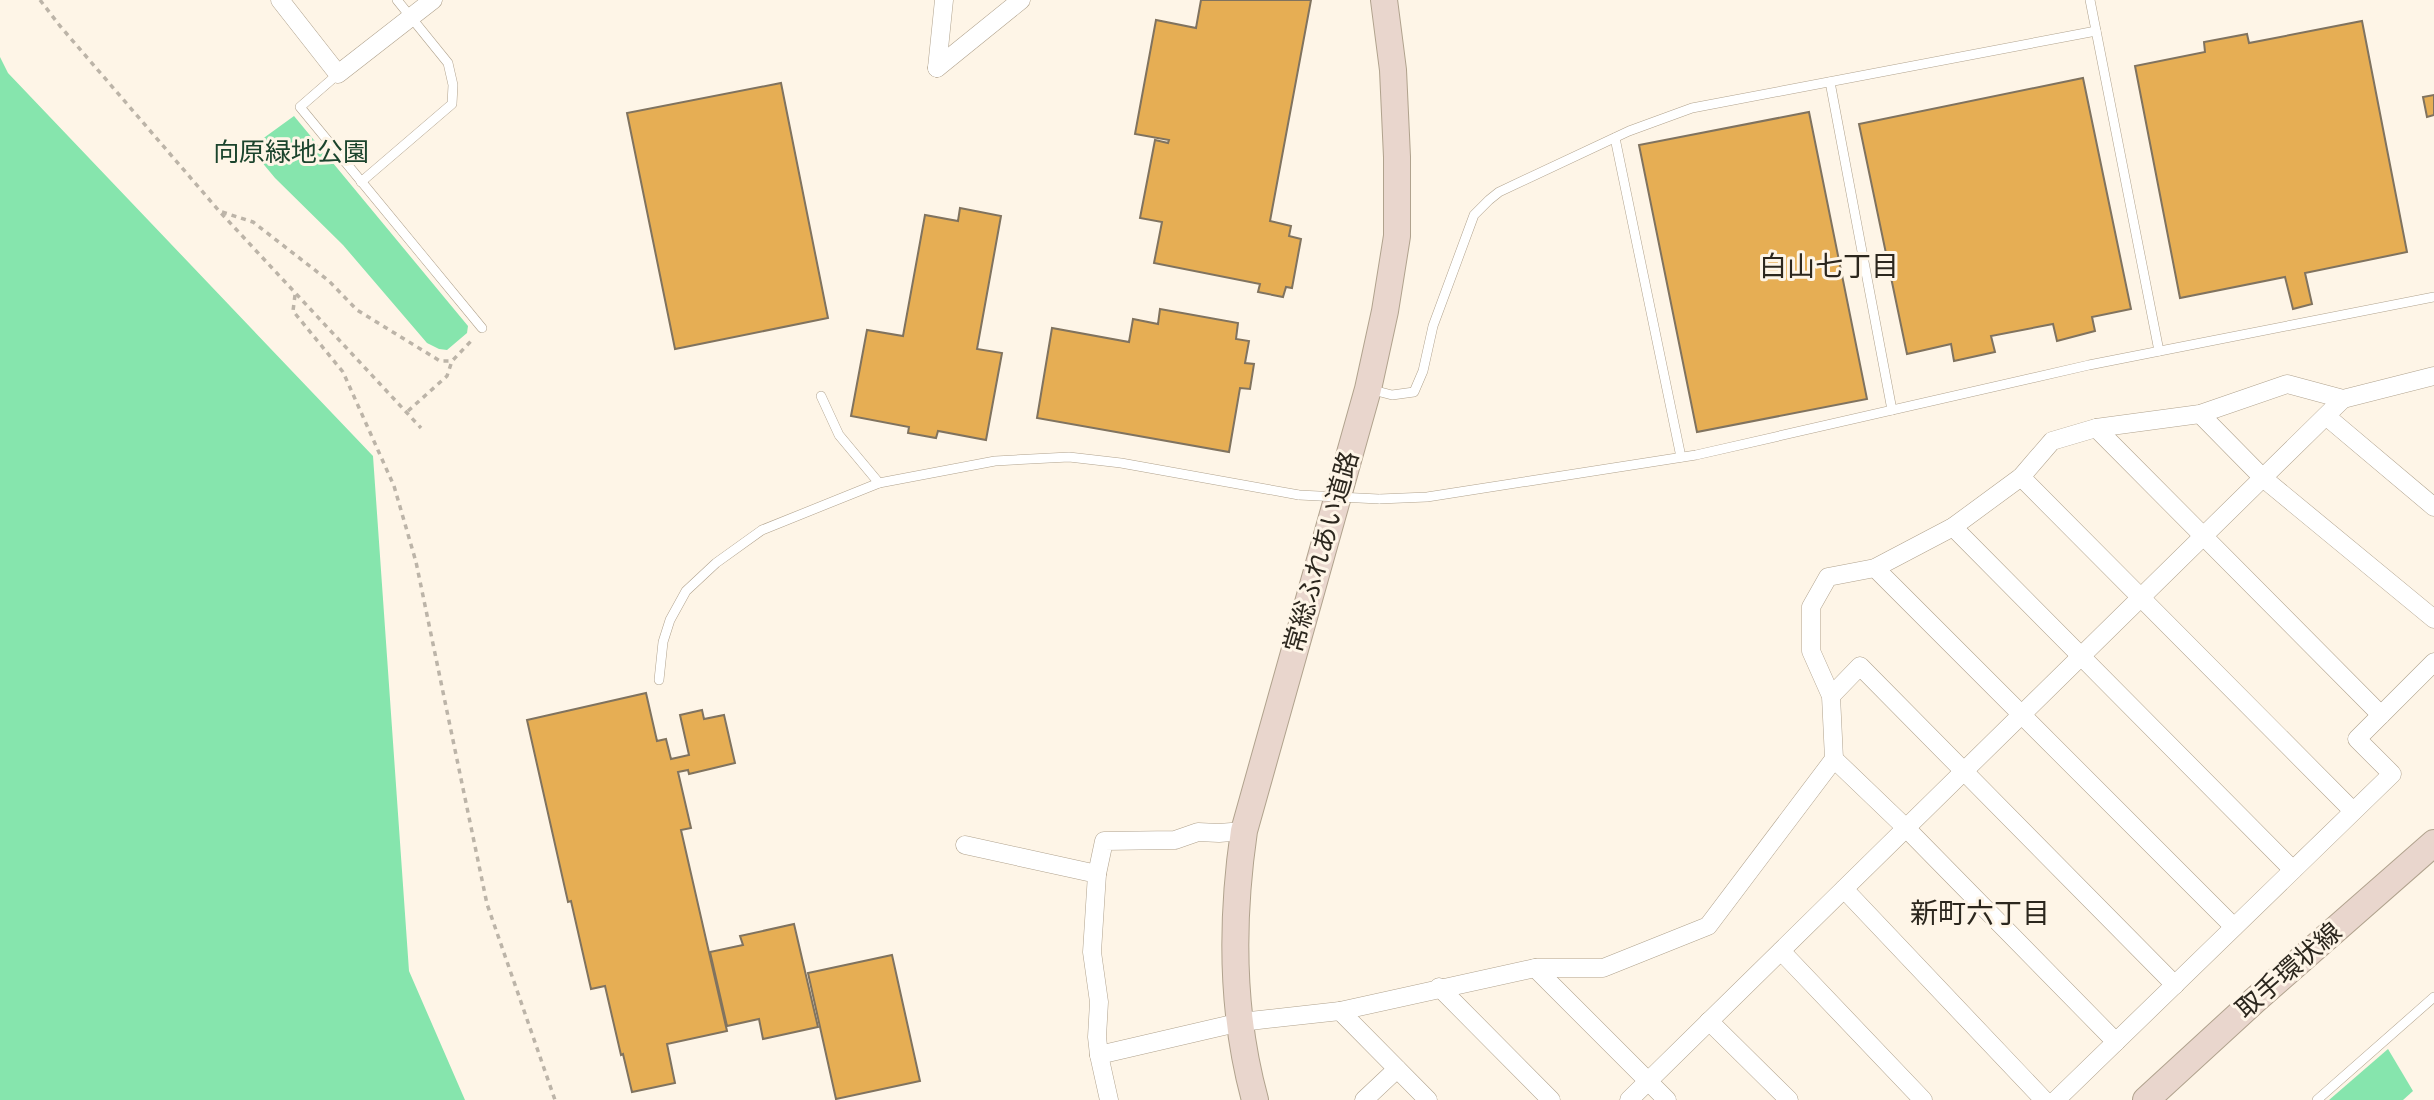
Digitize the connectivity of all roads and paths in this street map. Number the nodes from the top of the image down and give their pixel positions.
1 (40, 0) edge
2 (280, 0) edge
3 (397, 0) edge
4 (433, 0) edge
5 (944, 0) edge
6 (1021, 0) edge
7 (1384, 0) edge
8 (2090, 0) edge
9 (411, 17) junction
10 (2096, 31) junction
11 (338, 74) junction
12 (1830, 82) junction
13 (1615, 138) junction
14 (361, 182) junction
15 (220, 212) junction
16 (295, 295) junction
17 (2434, 297) edge
18 (482, 328) joint
19 (2159, 351) junction
20 (452, 361) junction
21 (2434, 376) edge
22 (1367, 389) junction
23 (821, 396) dead end
24 (2343, 399) junction
25 (1892, 410) junction
26 (408, 411) junction
27 (2200, 414) junction
28 (2326, 416) junction
29 (421, 428) dead end
30 (2096, 428) junction
31 (1681, 457) junction
32 (2021, 477) junction
33 (2263, 478) junction
34 (879, 483) junction
35 (2434, 508) edge
36 (1954, 527) junction
37 (2203, 536) junction
38 (1875, 568) junction
39 (2141, 598) junction
40 (2434, 619) edge
41 (2082, 656) junction
42 (2434, 662) edge
43 (659, 680) dead end
44 (1831, 696) junction
45 (2022, 715) junction
46 (2381, 715) junction
47 (1834, 759) junction
48 (1964, 771) junction
49 (2353, 811) junction
50 (1906, 828) junction
51 (1244, 831) junction
52 (2434, 844) edge
53 (965, 845) dead end
54 (2293, 870) junction
55 (1097, 874) junction
56 (1844, 889) junction
57 (2234, 927) junction
58 (1780, 951) junction
59 (1535, 968) junction
60 (2175, 985) junction
61 (1440, 987) junction
62 (2434, 997) edge
63 (1340, 1010) junction
64 (1709, 1021) junction
65 (1241, 1023) junction
66 (2116, 1042) junction
67 (1099, 1055) junction
68 (1396, 1069) junction
69 (1648, 1081) junction
70 (555, 1100) edge
71 (1109, 1100) edge
72 (1255, 1100) edge
73 (1364, 1100) edge
74 (1428, 1100) edge
75 (1551, 1100) edge
76 (1629, 1100) edge
77 (1667, 1100) edge
78 (1789, 1100) edge
79 (1923, 1100) edge
80 (2044, 1100) edge
81 (2056, 1100) edge
82 (2146, 1100) edge
83 (2318, 1100) edge

1 - 15 path
2 - 11 street
3 - 9 lane
4 - 9 street
5 - 6 street
7 - 22 street, 常総ふれあい道路
8 - 10 lane
9 - 11 street
9 - 14 lane
10 - 12 lane
10 - 19 lane
11 - 14 lane
12 - 13 lane
12 - 25 lane
13 - 22 lane
13 - 31 lane
14 - 18 lane
15 - 16 path
15 - 20 path
16 - 26 path
16 - 70 path
17 - 19 lane
18 - 20 path
19 - 25 lane
20 - 26 path
21 - 24 street
22 - 51 street, 常総ふれあい道路
23 - 34 lane
24 - 27 street
24 - 28 street
25 - 31 lane
26 - 29 path
27 - 30 street
27 - 33 street
28 - 33 street
28 - 35 street
30 - 32 street
30 - 37 street
31 - 34 lane, bridge
32 - 36 street
32 - 39 street
33 - 37 street
33 - 40 street
34 - 43 lane
36 - 38 street
36 - 41 street
37 - 39 street
37 - 46 street
38 - 44 street
38 - 45 street
39 - 41 street
39 - 49 street
41 - 45 street
41 - 54 street
42 - 46 street
44 - 47 street
44 - 48 street
45 - 48 street
45 - 57 street
46 - 49 street
47 - 50 street
47 - 59 street
48 - 50 street
48 - 60 street
49 - 54 street
50 - 56 street
50 - 66 street
51 - 55 street
51 - 65 street, 常総ふれあい道路
52 - 82 street, 取手環状線
53 - 55 street
54 - 57 street
55 - 67 street
56 - 58 street
56 - 80 street
57 - 60 street
58 - 64 street
58 - 79 street
59 - 61 street
59 - 69 street
60 - 66 street
61 - 63 street
61 - 75 street
62 - 83 lane
63 - 65 street
63 - 68 street
64 - 69 street
64 - 78 street
65 - 67 street
65 - 72 street, 常総ふれあい道路
66 - 81 street
67 - 71 street
68 - 73 street
68 - 74 street
69 - 76 street
69 - 77 street

